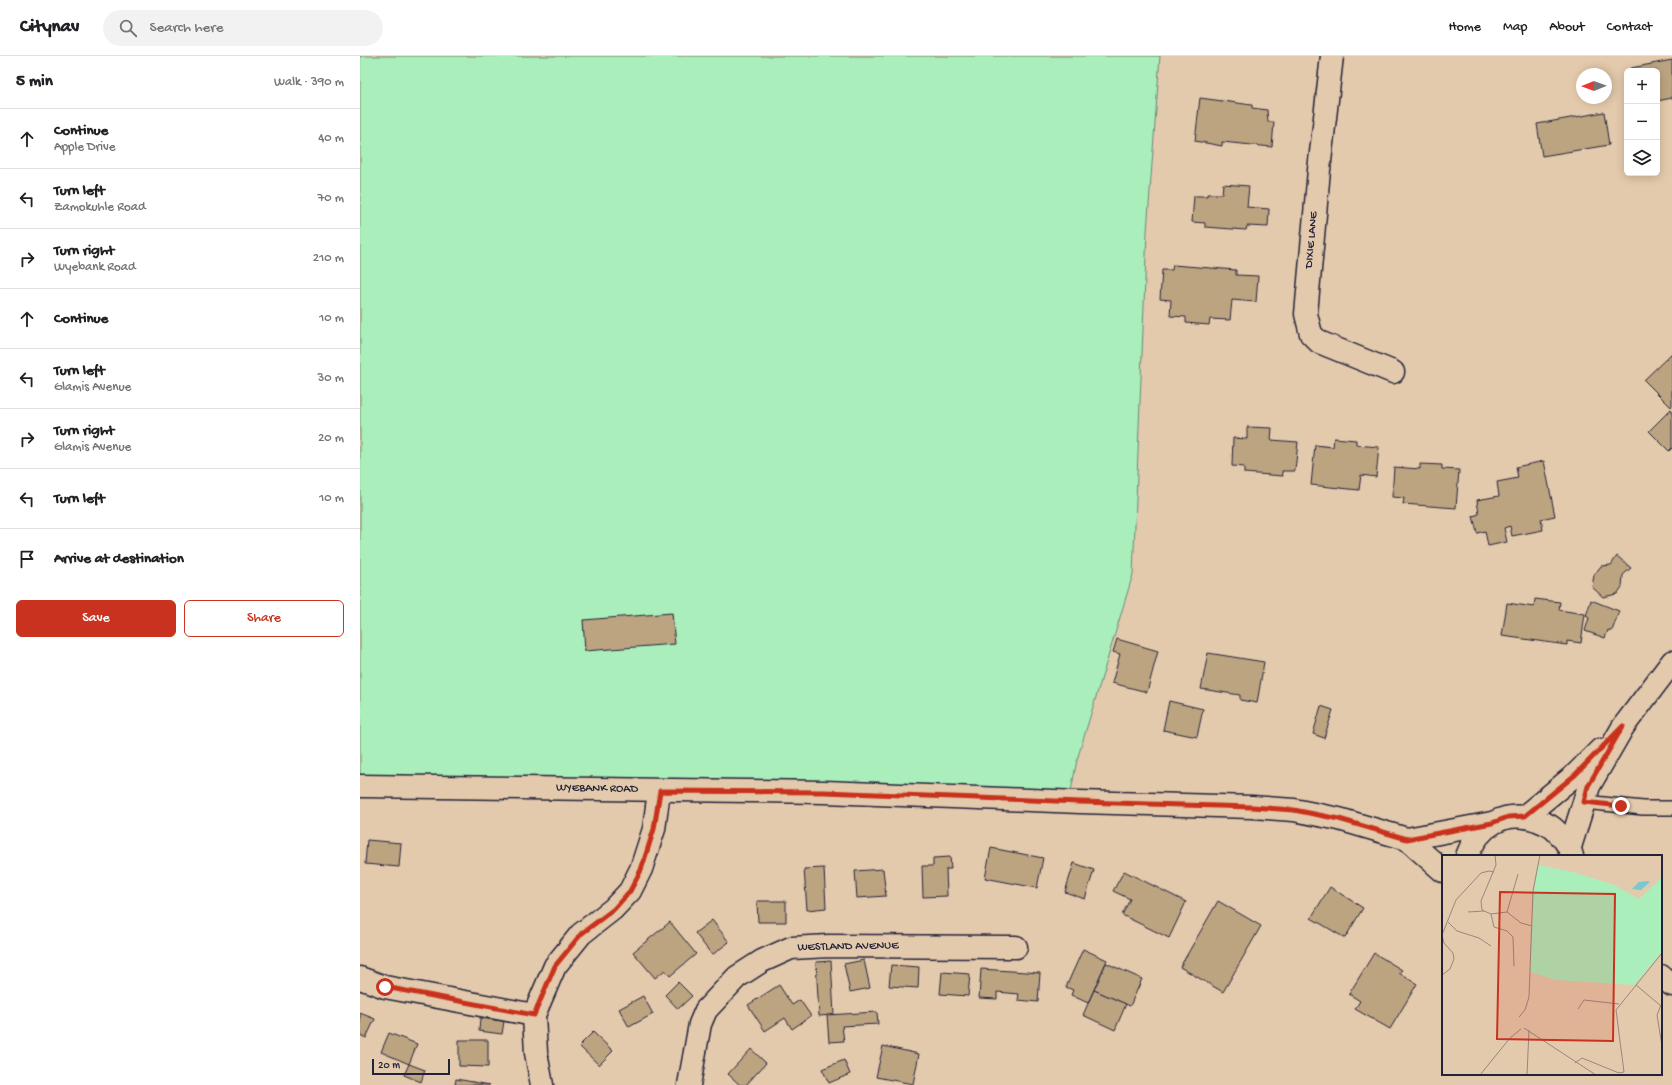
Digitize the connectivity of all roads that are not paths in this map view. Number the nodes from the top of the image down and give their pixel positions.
1 (1332, 56) edge
2 (1393, 372) dead end
3 (1672, 662) edge
4 (1623, 726) junction
5 (360, 786) edge
6 (660, 791) junction
7 (1584, 802) junction
8 (1672, 808) edge
9 (1525, 816) junction
10 (1492, 823) junction
11 (1407, 839) junction
12 (1571, 852) edge
13 (1468, 855) edge
14 (1442, 870) edge
15 (1016, 947) dead end
16 (1662, 977) edge
17 (360, 978) edge
18 (1672, 985) edge
19 (534, 1015) junction
20 (542, 1085) edge
21 (689, 1085) edge

1 - 2 street, DIXIE LANE
3 - 4 street
4 - 7 street
4 - 9 street
5 - 6 street, WYEBANK ROAD
6 - 11 street, WYEBANK ROAD
6 - 19 street
7 - 8 lane
7 - 12 street
9 - 10 street, WYEBANK ROAD
9 - 12 street
10 - 11 street, WYEBANK ROAD
10 - 13 street
11 - 14 street, WYEBANK ROAD
15 - 21 street, WESTLAND AVENUE
16 - 18 street
17 - 19 street
19 - 20 street

